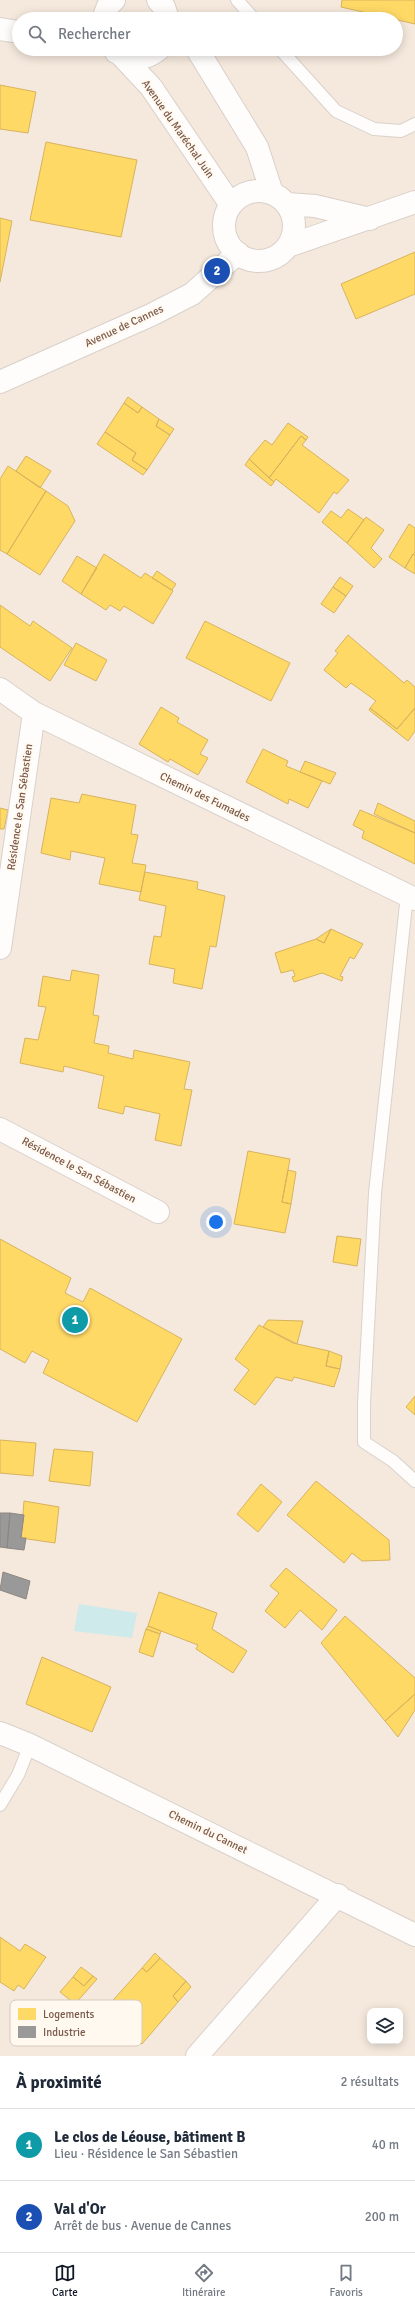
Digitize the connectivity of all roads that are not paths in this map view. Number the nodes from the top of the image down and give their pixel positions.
1 (237, 0) edge
2 (248, 12) edge
3 (0, 29) edge
4 (12, 31) edge
5 (121, 56) edge
6 (126, 56) edge
7 (147, 56) edge
8 (201, 56) edge
9 (286, 56) edge
10 (415, 124) edge
11 (280, 198) junction
12 (415, 202) edge
13 (231, 205) junction
14 (370, 219) junction
15 (288, 246) junction
16 (238, 253) junction
17 (0, 382) edge
18 (0, 688) edge
19 (34, 713) junction
20 (411, 897) edge
21 (0, 948) edge
22 (0, 1129) edge
23 (158, 1212) dead end
24 (415, 1481) edge
25 (0, 1732) edge
26 (30, 1745) junction
27 (0, 1805) edge
28 (338, 1895) junction
29 (415, 1934) edge
30 (197, 2056) edge

1 - 2 lane
3 - 4 street
5 - 13 street, Avenue du Maréchal Juin
6 - 7 street
8 - 11 street
9 - 10 lane
11 - 13 street
11 - 14 street
11 - 15 street
12 - 14 street
13 - 16 street
14 - 15 street
15 - 16 street
16 - 17 street, Avenue de Cannes
18 - 19 street, Chemin des Fumades
19 - 20 street, Chemin des Fumades
19 - 21 street, Résidence le San Sébastien
20 - 24 lane
22 - 23 street, Résidence le San Sébastien
25 - 26 street, Chemin du Cannet
26 - 27 lane
26 - 28 street, Chemin du Cannet
28 - 29 street, Chemin du Cannet
28 - 30 street

